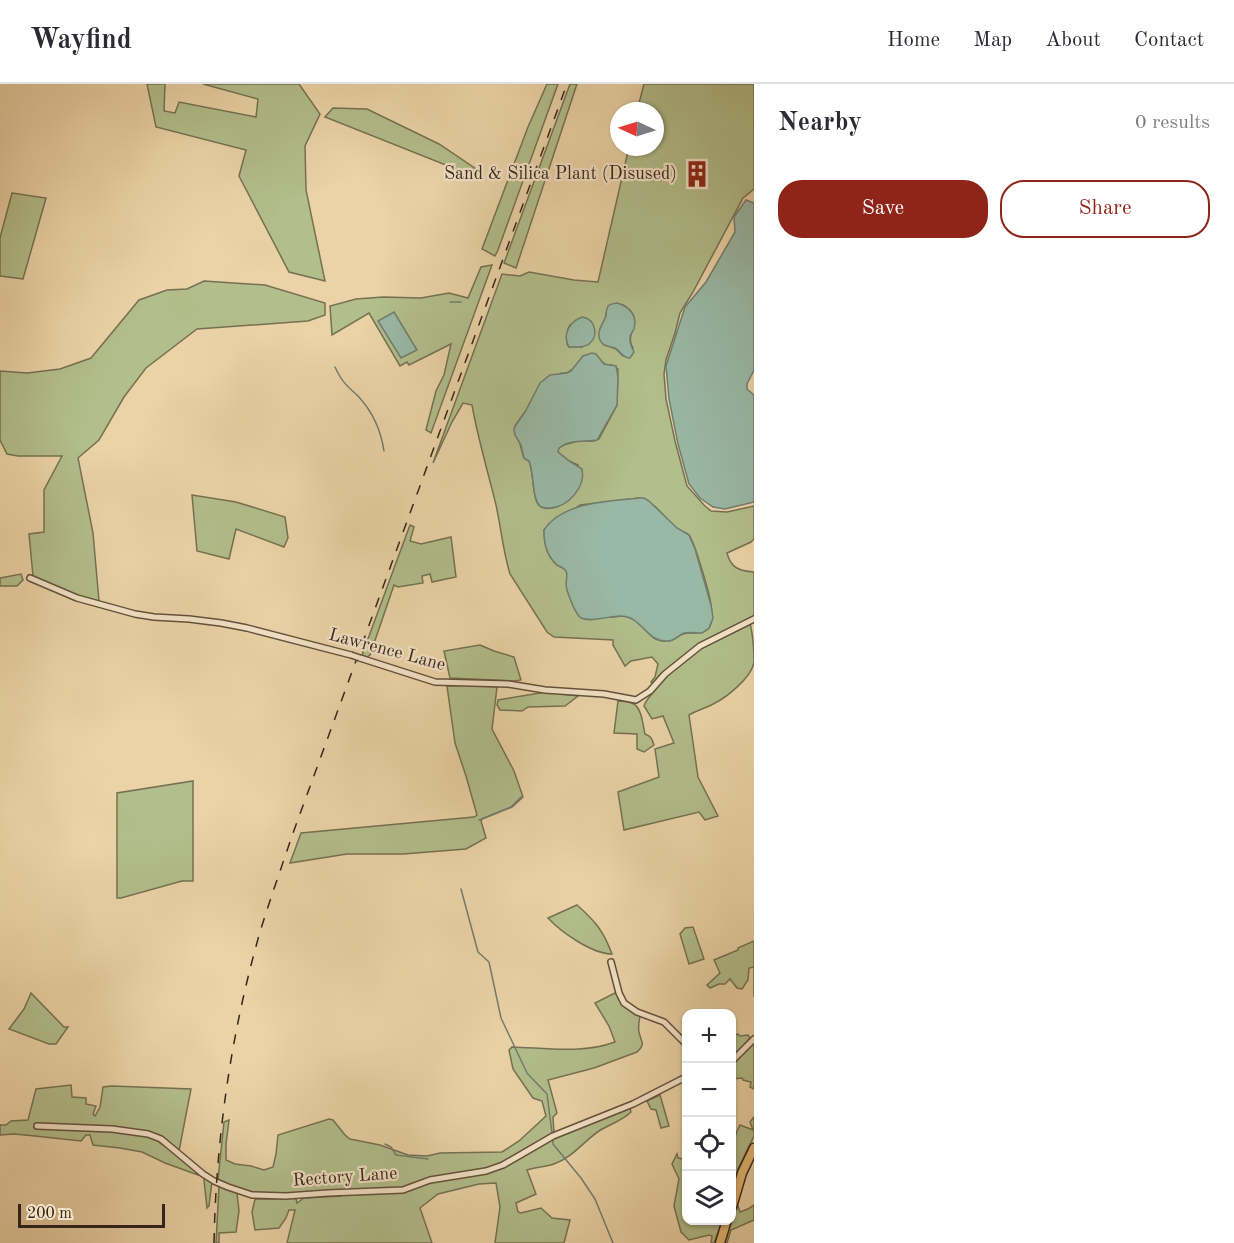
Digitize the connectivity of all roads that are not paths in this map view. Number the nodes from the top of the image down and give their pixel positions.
1 (30, 578) dead end
2 (754, 619) edge
3 (611, 962) dead end
4 (682, 1039) edge
5 (754, 1039) edge
6 (736, 1056) edge
7 (682, 1080) edge
8 (37, 1126) dead end
9 (754, 1148) edge
10 (736, 1193) edge
11 (726, 1225) edge
12 (720, 1243) edge

1 - 2 street, Lawrence Lane, bridge
3 - 4 street
5 - 6 street
7 - 8 street, Rectory Lane
9 - 10 main road
11 - 12 main road

